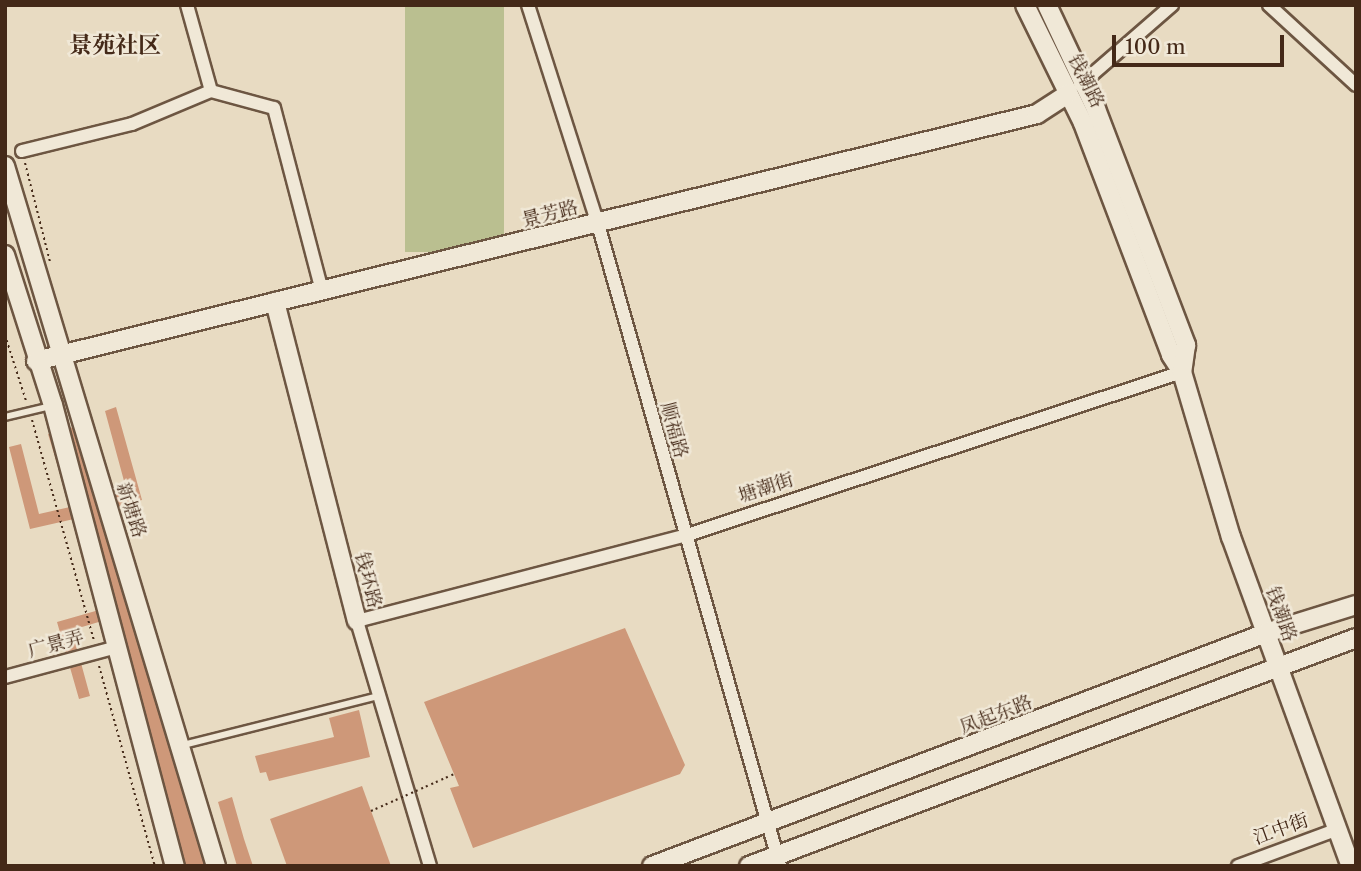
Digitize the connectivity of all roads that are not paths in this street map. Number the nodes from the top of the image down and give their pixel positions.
1 (187, 5) edge
2 (528, 5) edge
3 (1025, 5) edge
4 (1047, 5) edge
5 (1172, 5) edge
6 (1269, 5) edge
7 (1084, 82) junction
8 (1356, 85) edge
9 (211, 91) junction
10 (1068, 94) junction
11 (22, 152) road end
12 (5, 166) edge
13 (598, 224) junction
14 (5, 255) edge
15 (322, 291) junction
16 (275, 302) junction
17 (59, 355) junction
18 (36, 361) junction
19 (1182, 372) junction
20 (53, 405) junction
21 (5, 417) edge
22 (684, 536) junction
23 (1356, 605) edge
24 (357, 621) junction
25 (1266, 633) junction
26 (1356, 638) edge
27 (117, 647) junction
28 (1277, 666) junction
29 (5, 677) edge
30 (378, 696) junction
31 (181, 746) junction
32 (770, 823) junction
33 (1338, 829) junction
34 (778, 861) edge
35 (175, 866) edge
36 (216, 866) edge
37 (430, 866) edge
38 (652, 866) edge
39 (749, 866) edge
40 (1238, 866) edge
41 (1351, 866) edge

1 - 9 street
2 - 13 street, 顺福路
3 - 10 main road, 钱潮路
4 - 7 main road, 钱潮路
5 - 7 street
6 - 8 street
7 - 10 street
7 - 19 main road, 钱潮路
9 - 11 street
9 - 15 street
10 - 13 main road, 景芳路
10 - 19 main road, 钱潮路
12 - 17 main road, 新塘路
13 - 15 main road, 景芳路
13 - 22 street, 顺福路
14 - 18 main road
15 - 16 main road, 景芳路
16 - 17 main road, 景芳路
16 - 24 main road, 钱环路
17 - 18 main road, 景芳路
17 - 31 main road, 新塘路
18 - 20 main road
19 - 22 street, 塘潮街
19 - 25 main road, 钱潮路
20 - 21 lane
20 - 27 main road
22 - 24 street, 塘潮街
22 - 32 street, 顺福路
23 - 25 main road, 凤起东路
24 - 30 street, 钱环路
25 - 28 main road, 钱潮路
25 - 32 main road, 凤起东路
26 - 28 main road
27 - 29 street, 广景弄
27 - 35 main road
28 - 33 main road, 钱潮路
28 - 34 main road
30 - 31 lane
30 - 37 street, 钱环路
31 - 36 main road, 新塘路
32 - 34 street, 顺福路
32 - 38 main road, 凤起东路
33 - 40 street, 江中街
33 - 41 main road, 钱潮路
34 - 39 main road

